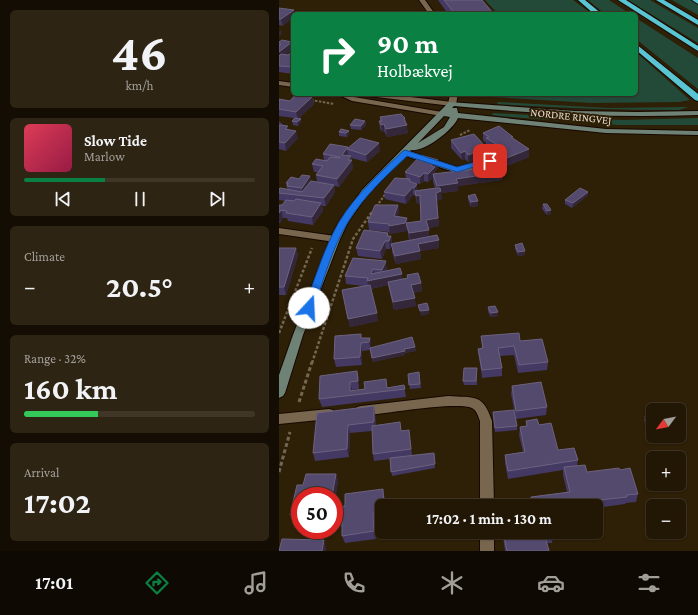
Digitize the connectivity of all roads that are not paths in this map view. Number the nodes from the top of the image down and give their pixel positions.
1 (422, 0) edge
2 (581, 0) edge
3 (621, 0) edge
4 (659, 0) edge
5 (695, 0) edge
6 (698, 2) edge
7 (431, 12) edge
8 (596, 12) edge
9 (698, 23) edge
10 (638, 48) edge
11 (698, 49) edge
12 (279, 83) edge
13 (291, 85) edge
14 (345, 96) edge
15 (385, 96) edge
16 (454, 96) edge
17 (698, 98) edge
18 (452, 104) junction
19 (698, 113) edge
20 (442, 114) junction
21 (455, 115) junction
22 (698, 134) edge
23 (405, 153) junction
24 (490, 161) dead end
25 (279, 231) edge
26 (335, 239) junction
27 (279, 393) edge
28 (279, 419) edge
29 (487, 499) edge
30 (487, 539) edge
31 (487, 551) edge

1 - 7 street
2 - 8 highway
3 - 11 highway
4 - 9 highway
5 - 6 highway
10 - 17 highway
12 - 13 street
14 - 20 street
15 - 18 street
16 - 18 street
18 - 19 main road, NORDRE RINGVEJ
18 - 20 main road
18 - 21 main road
20 - 21 main road, NORDRE RINGVEJ
20 - 23 main road
21 - 22 main road, NORDRE RINGVEJ
21 - 23 main road
23 - 24 street
23 - 26 main road
25 - 26 street
26 - 27 main road
28 - 29 street
30 - 31 street

